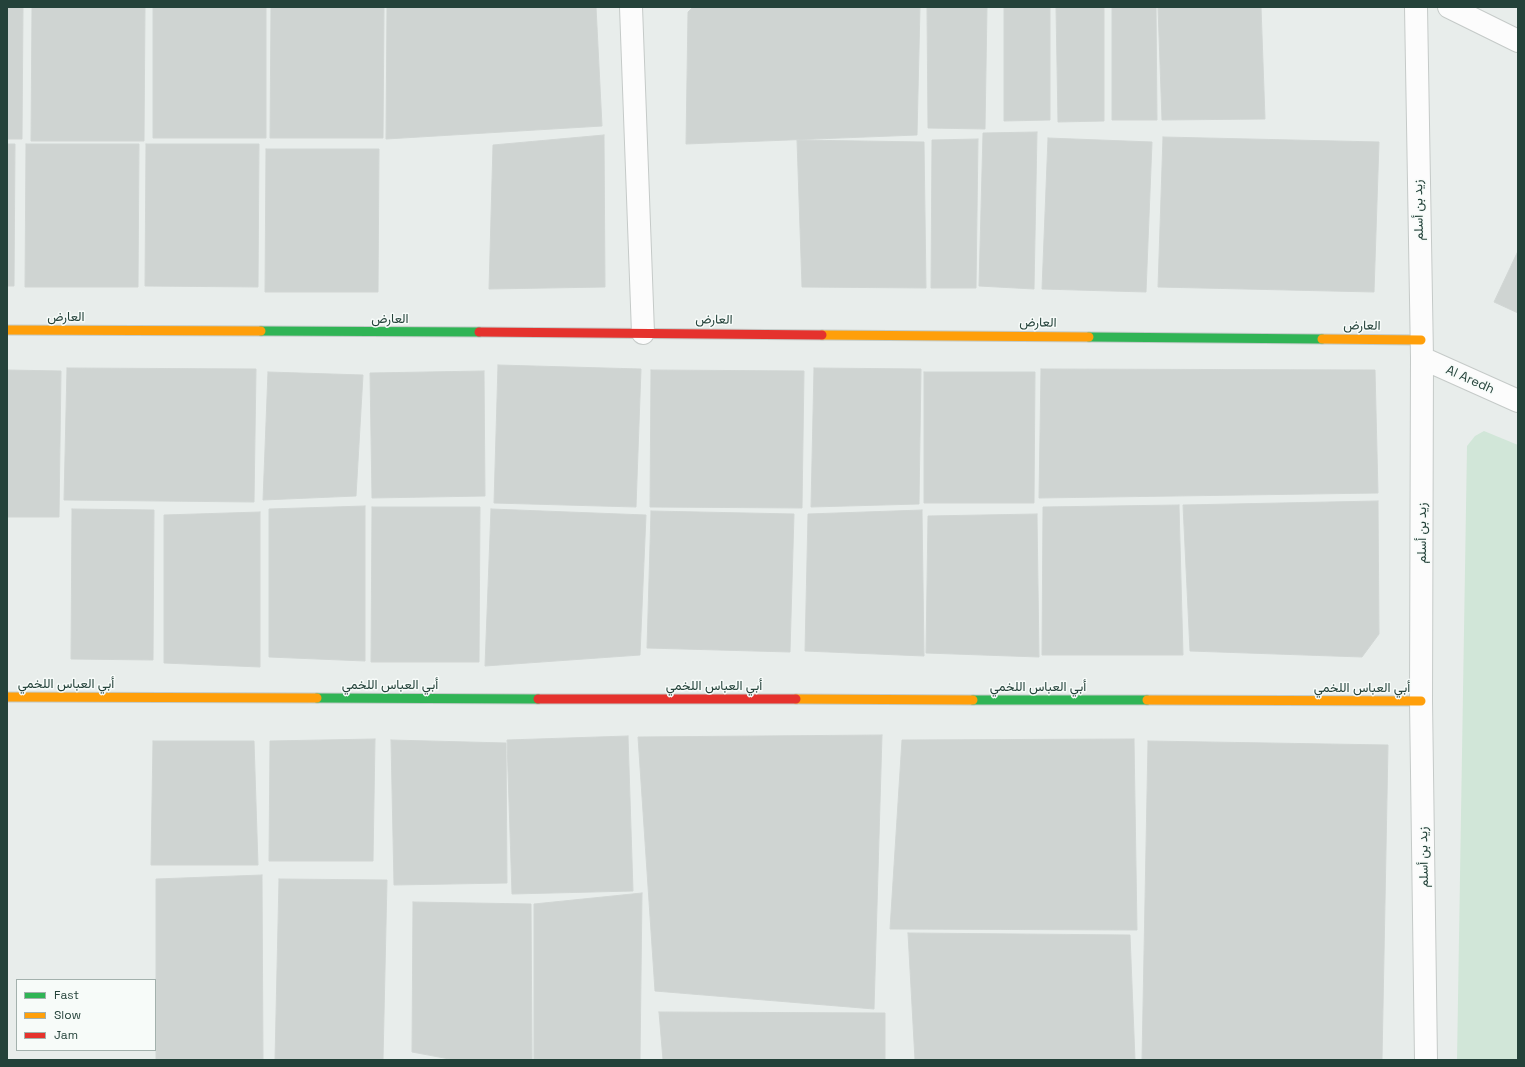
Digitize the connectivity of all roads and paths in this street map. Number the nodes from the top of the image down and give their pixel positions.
1 (631, 7) edge
2 (1416, 7) edge
3 (1449, 7) edge
4 (1518, 41) edge
5 (7, 330) edge
6 (643, 332) junction
7 (1421, 349) junction
8 (1518, 401) edge
9 (7, 697) edge
10 (1421, 701) junction
11 (1426, 1060) edge

1 - 6 street
2 - 7 street, زيد بن أسلم
3 - 4 street
5 - 6 street, العارض
6 - 7 street, العارض
7 - 8 street, Al Aredh
7 - 10 street, زيد بن أسلم
9 - 10 street, أبي العباس اللخمي
10 - 11 street, زيد بن أسلم

